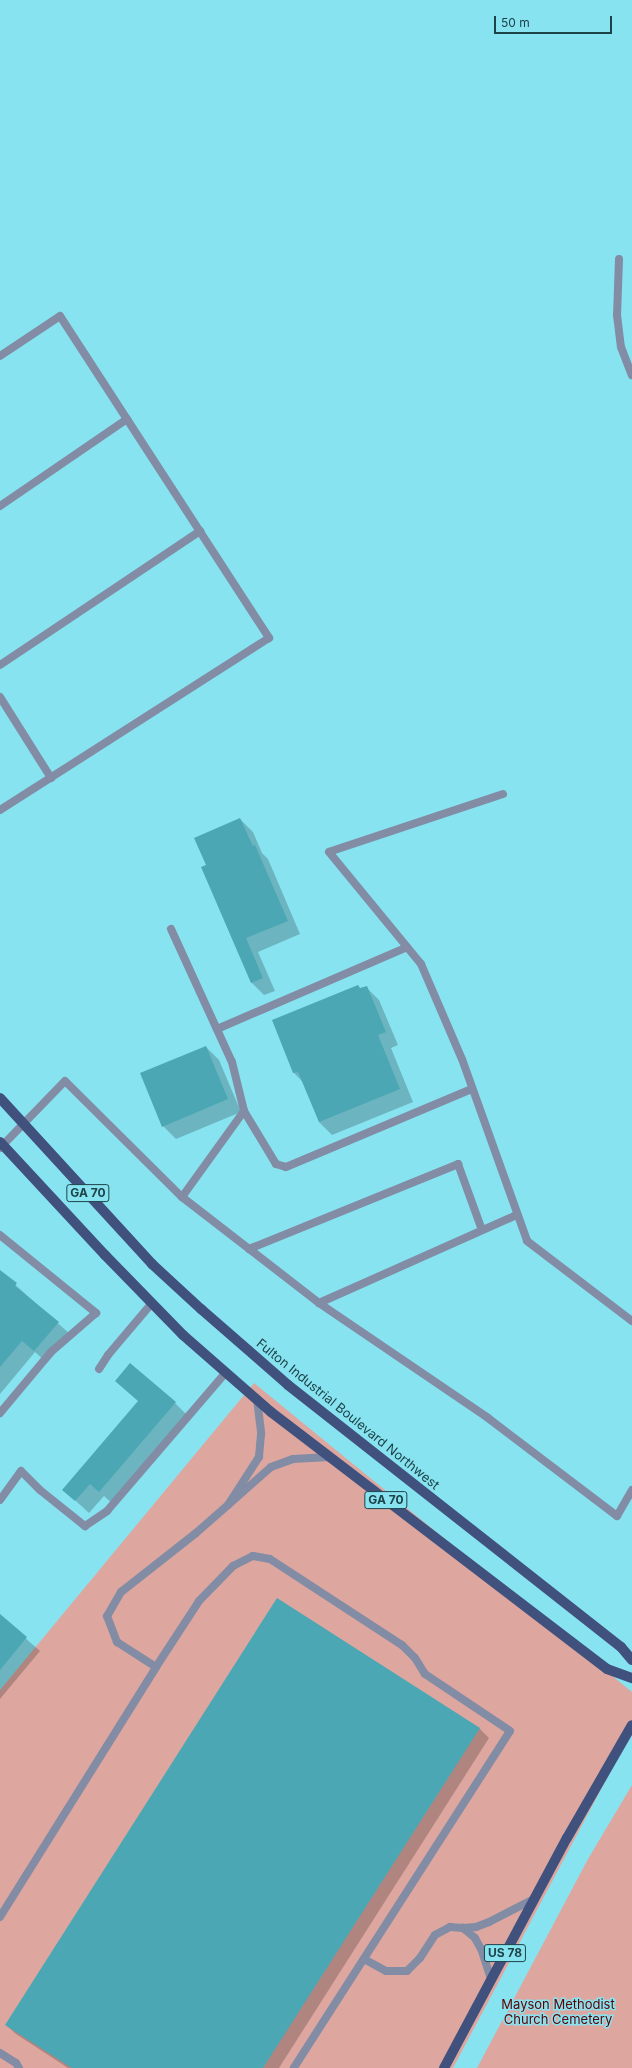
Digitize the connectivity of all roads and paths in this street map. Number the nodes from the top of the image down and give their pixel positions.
1 (619, 259) dead end
2 (0, 356) edge
3 (632, 375) edge
4 (127, 419) junction
5 (0, 506) edge
6 (200, 531) junction
7 (0, 665) edge
8 (0, 697) edge
9 (51, 778) junction
10 (503, 794) dead end
11 (0, 810) edge
12 (171, 928) dead end
13 (407, 947) junction
14 (217, 1029) junction
15 (472, 1089) junction
16 (0, 1098) edge
17 (244, 1111) junction
18 (24, 1123) junction
19 (1, 1145) edge
20 (182, 1197) junction
21 (517, 1215) junction
22 (482, 1230) junction
23 (0, 1235) edge
24 (249, 1248) junction
25 (152, 1303) junction
26 (319, 1303) junction
27 (632, 1321) edge
28 (99, 1368) dead end
29 (226, 1372) junction
30 (257, 1399) junction
31 (0, 1413) edge
32 (330, 1457) junction
33 (632, 1490) edge
34 (0, 1500) edge
35 (228, 1504) junction
36 (632, 1660) edge
37 (156, 1667) junction
38 (632, 1678) edge
39 (632, 1724) edge
40 (534, 1899) junction
41 (0, 1917) edge
42 (463, 1928) junction
43 (364, 1959) junction
44 (491, 1979) junction
45 (0, 2053) edge
46 (19, 2068) edge
47 (294, 2068) edge
48 (444, 2068) edge

1 - 3 street
2 - 4 street
4 - 5 street
4 - 6 street
6 - 7 street
6 - 9 street
8 - 9 street
9 - 11 street
10 - 13 street
12 - 14 street
13 - 14 street
13 - 15 street
14 - 17 street
15 - 17 street
15 - 21 street
16 - 18 main road, Fulton Industrial Boulevard Northwest / GA 70
17 - 20 street
18 - 19 street
18 - 20 street
18 - 36 main road, Fulton Industrial Boulevard Northwest / GA 70
19 - 25 main road, GA 70
20 - 24 street
21 - 22 street
21 - 27 street
22 - 24 street
22 - 26 street
23 - 31 street
24 - 26 street
25 - 28 street
25 - 29 main road, GA 70
26 - 33 street
29 - 30 main road, GA 70
29 - 34 street
30 - 32 main road, GA 70
30 - 35 street
32 - 35 street
32 - 38 main road, GA 70
35 - 37 street
37 - 41 street
37 - 43 street
39 - 40 main road, US 78
40 - 42 street
40 - 44 main road, US 78
42 - 43 street
42 - 44 street
43 - 47 street
44 - 48 main road, US 78
45 - 46 street

